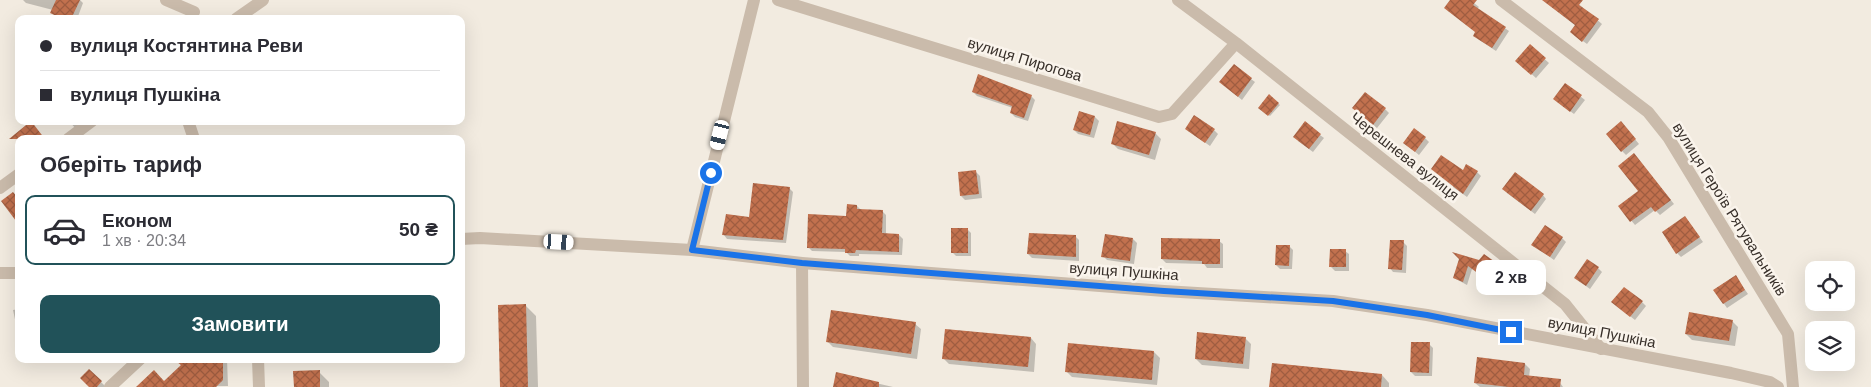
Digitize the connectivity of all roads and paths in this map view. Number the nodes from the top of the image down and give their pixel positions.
1 (166, 0) edge
2 (200, 0) edge
3 (263, 0) edge
4 (754, 0) edge
5 (778, 0) edge
6 (1178, 0) edge
7 (1501, 0) edge
8 (192, 15) edge
9 (242, 15) edge
10 (1236, 43) junction
11 (87, 125) edge
12 (73, 135) edge
13 (15, 177) edge
14 (0, 188) edge
15 (465, 239) edge
16 (692, 250) junction
17 (802, 263) junction
18 (15, 273) edge
19 (0, 274) edge
20 (1601, 349) junction
21 (136, 363) edge
22 (258, 363) edge
23 (110, 387) edge
24 (259, 387) edge
25 (803, 387) edge
26 (1778, 387) edge
27 (1794, 387) edge

1 - 8 street
2 - 8 street
3 - 9 street
4 - 16 street
5 - 10 street, вулиця Пирогова
6 - 10 street, Черешнева вулиця
7 - 27 street, вулиця Героїв Рятувальників
10 - 20 street, Черешнева вулиця
11 - 12 street
13 - 14 street
15 - 16 street, вулиця Пушкіна
16 - 17 street, вулиця Пушкіна
17 - 20 street, вулиця Пушкіна
17 - 25 street
18 - 19 street
20 - 26 street, вулиця Пушкіна
21 - 23 street
22 - 24 street

